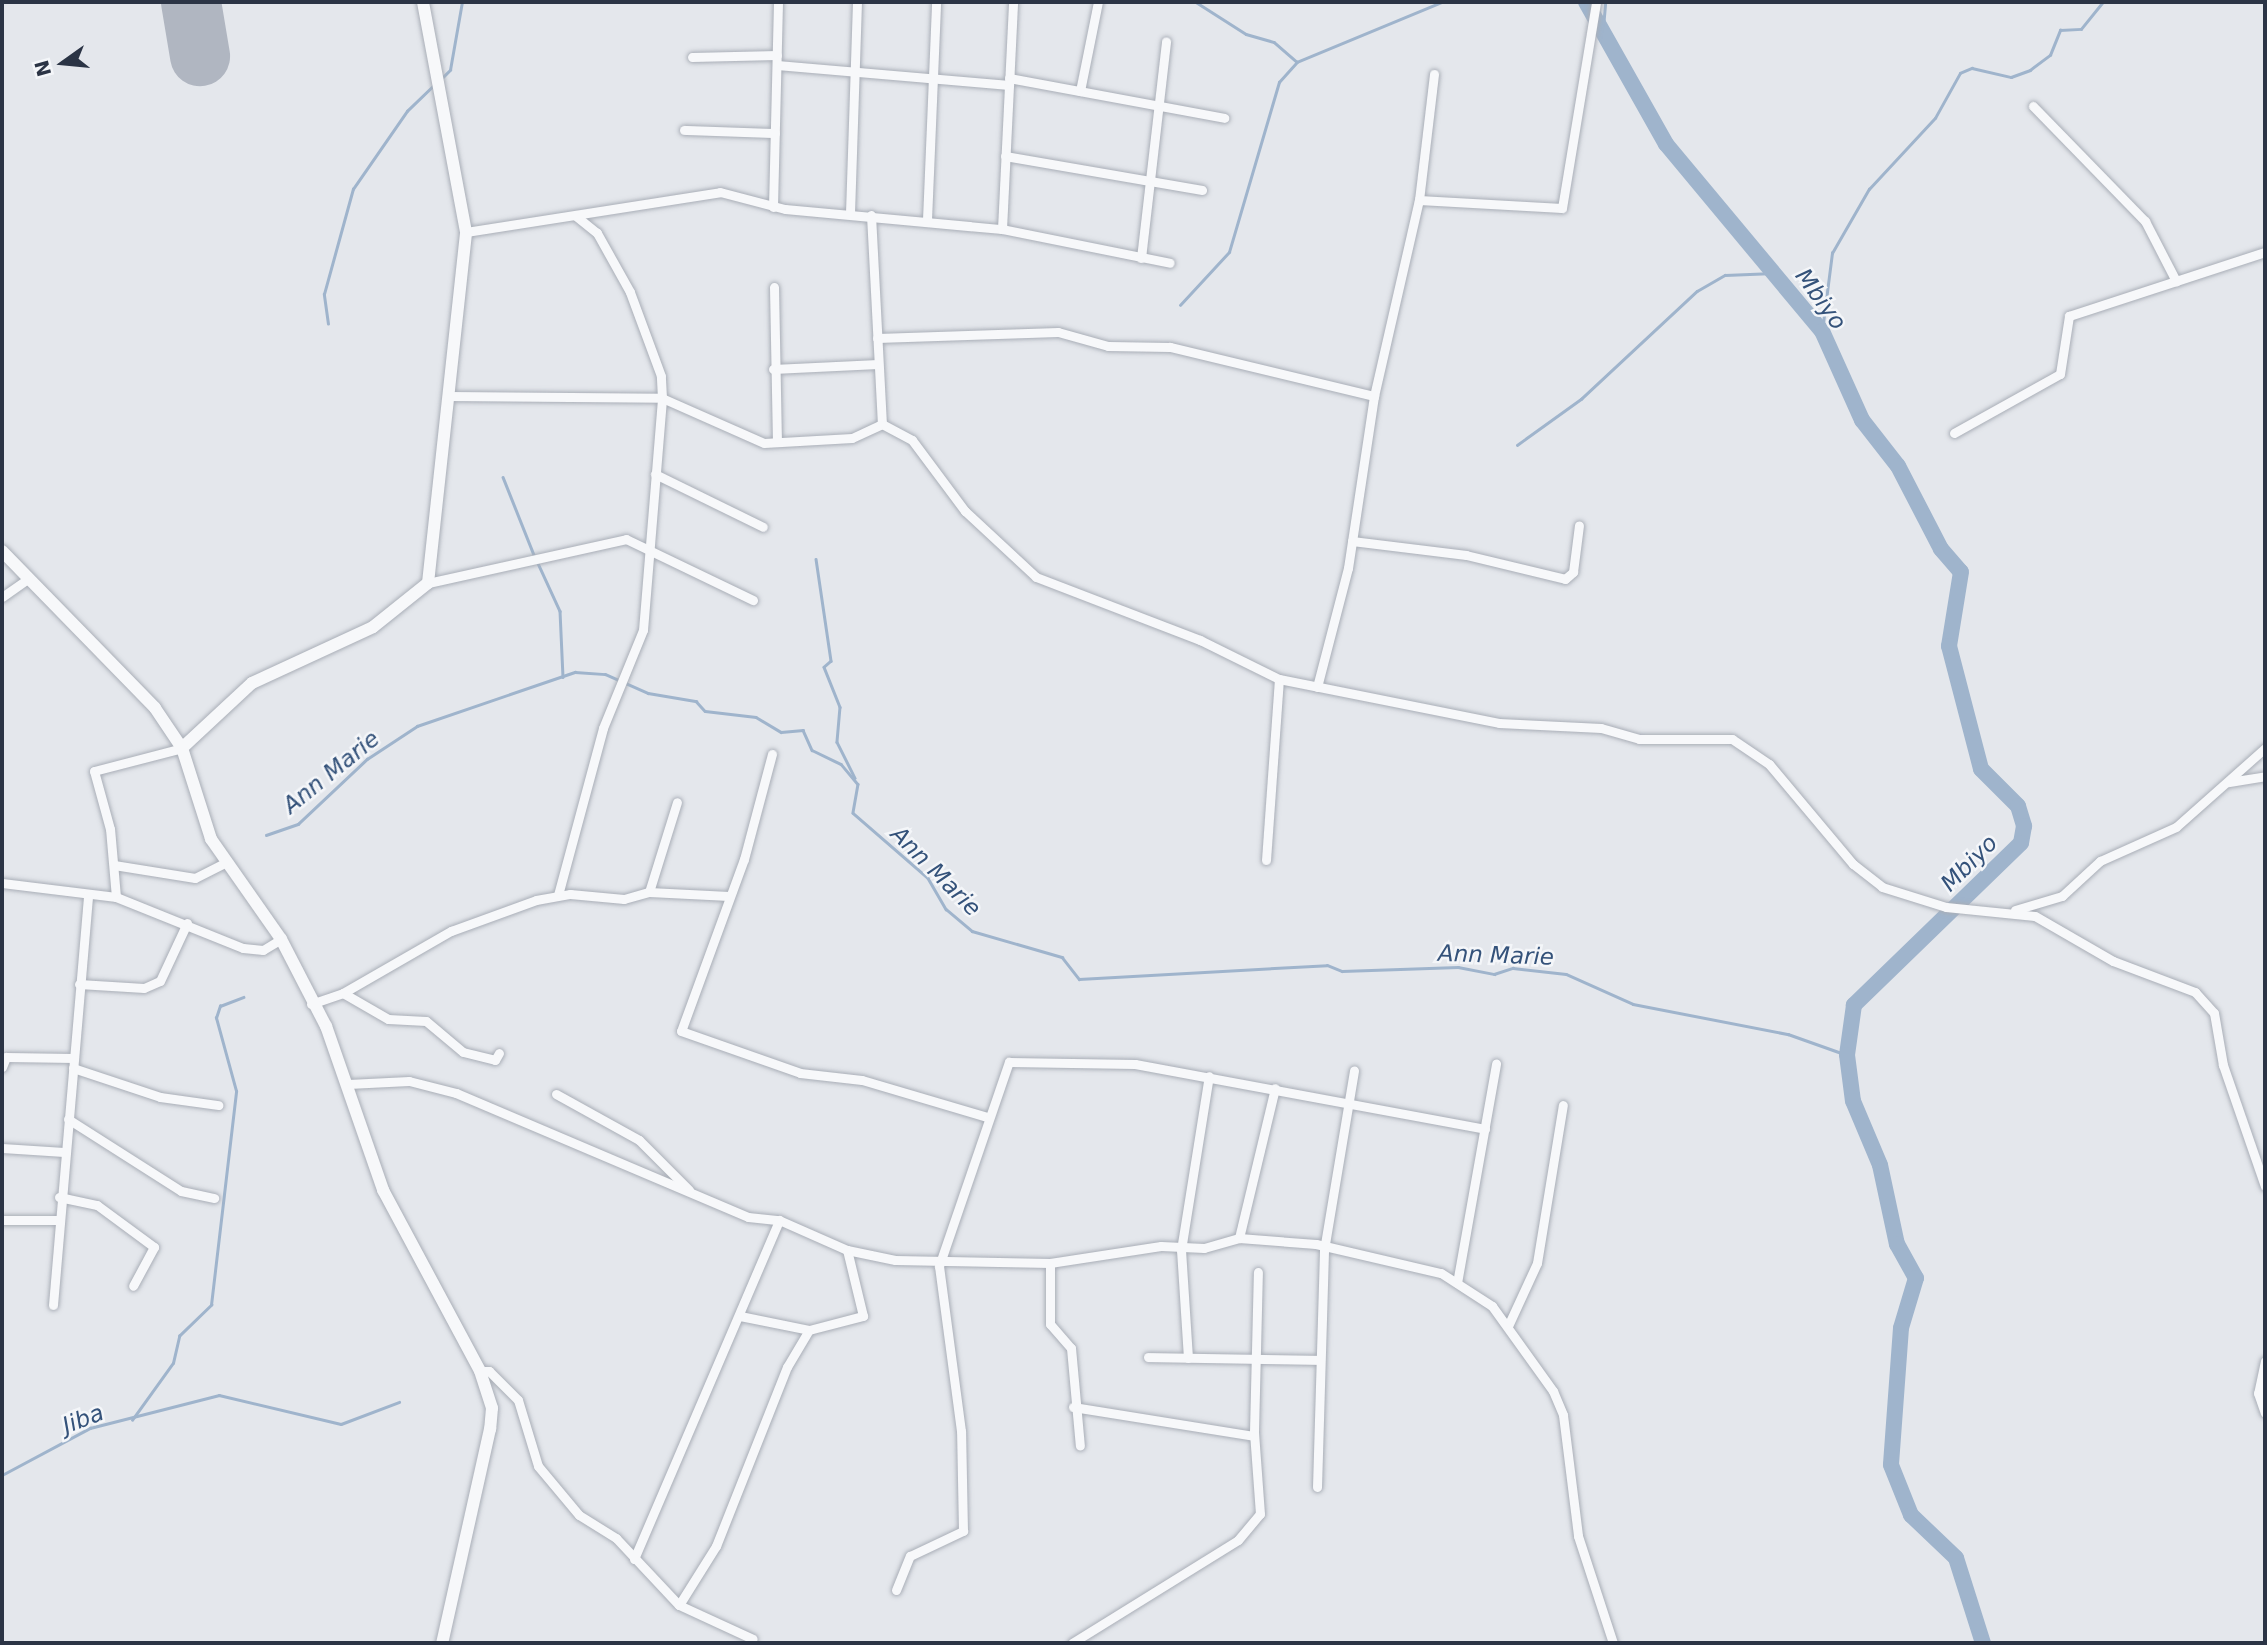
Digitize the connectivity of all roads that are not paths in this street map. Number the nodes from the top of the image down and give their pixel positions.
1 (423, 2) edge
2 (778, 2) edge
3 (857, 2) edge
4 (936, 2) edge
5 (1013, 2) edge
6 (1098, 2) edge
7 (1596, 5) edge
8 (1166, 41) dead end
9 (777, 55) junction
10 (692, 57) dead end
11 (777, 65) junction
12 (855, 69) junction
13 (1434, 74) dead end
14 (933, 76) junction
15 (1009, 81) junction
16 (1080, 91) junction
17 (1155, 105) junction
18 (2033, 106) dead end
19 (1224, 118) dead end
20 (684, 130) dead end
21 (775, 133) junction
22 (1006, 156) junction
23 (1146, 180) junction
24 (1202, 190) dead end
25 (1419, 200) junction
26 (773, 207) junction
27 (850, 213) junction
28 (575, 215) junction
29 (871, 215) junction
30 (927, 220) junction
31 (1002, 229) junction
32 (466, 232) junction
33 (2265, 252) edge
34 (1141, 258) junction
35 (1170, 263) dead end
36 (2176, 281) junction
37 (774, 288) dead end
38 (877, 338) junction
39 (878, 364) junction
40 (773, 369) junction
41 (448, 396) junction
42 (1374, 396) junction
43 (662, 398) junction
44 (882, 424) junction
45 (1954, 433) dead end
46 (777, 442) junction
47 (655, 474) junction
48 (1579, 525) dead end
49 (763, 527) dead end
50 (1352, 541) junction
51 (646, 547) junction
52 (2, 551) edge
53 (28, 579) junction
54 (428, 583) junction
55 (2, 597) edge
56 (753, 600) dead end
57 (1279, 679) junction
58 (1317, 687) junction
59 (182, 748) junction
60 (2265, 748) edge
61 (772, 754) dead end
62 (2265, 776) edge
63 (2225, 784) junction
64 (677, 802) dead end
65 (1266, 860) dead end
66 (227, 862) junction
67 (114, 865) junction
68 (2, 883) edge
69 (649, 892) junction
70 (88, 894) junction
71 (558, 895) junction
72 (729, 896) junction
73 (116, 897) junction
74 (2013, 910) junction
75 (187, 923) junction
76 (281, 939) junction
77 (79, 984) junction
78 (342, 993) junction
79 (312, 1004) junction
80 (499, 1053) dead end
81 (74, 1063) junction
82 (1496, 1063) dead end
83 (2, 1067) edge
84 (1354, 1070) dead end
85 (1209, 1076) junction
86 (348, 1084) junction
87 (1275, 1088) junction
88 (556, 1094) dead end
89 (1347, 1102) junction
90 (218, 1104) dead end
91 (1563, 1105) dead end
92 (988, 1117) junction
93 (68, 1119) junction
94 (1485, 1129) junction
95 (2, 1148) edge
96 (64, 1152) junction
97 (2265, 1186) edge
98 (693, 1194) junction
99 (59, 1197) junction
100 (214, 1198) dead end
101 (2, 1220) edge
102 (56, 1220) junction
103 (779, 1220) junction
104 (1239, 1238) junction
105 (847, 1250) junction
106 (1181, 1250) junction
107 (1324, 1250) junction
108 (1050, 1263) junction
109 (939, 1266) junction
110 (1258, 1272) dead end
111 (1457, 1283) junction
112 (133, 1286) dead end
113 (53, 1306) dead end
114 (740, 1316) junction
115 (1508, 1326) junction
116 (809, 1330) junction
117 (1148, 1357) dead end
118 (1258, 1357) junction
119 (1188, 1358) junction
120 (1320, 1360) junction
121 (2265, 1360) edge
122 (480, 1371) junction
123 (1073, 1407) junction
124 (2265, 1413) edge
125 (1254, 1436) junction
126 (1080, 1446) dead end
127 (1317, 1487) dead end
128 (634, 1559) junction
129 (896, 1590) dead end
130 (679, 1605) junction
131 (753, 1639) dead end
132 (442, 1643) edge
133 (1072, 1643) edge
134 (1613, 1643) edge

1 - 32 street
2 - 9 street
3 - 12 street
4 - 14 street
5 - 15 street
6 - 16 street
7 - 25 street
8 - 17 street
9 - 10 street
9 - 11 street
11 - 12 street
11 - 21 street
12 - 14 street
12 - 27 street
13 - 25 street
14 - 15 street
14 - 30 street
15 - 16 street
15 - 22 street
16 - 17 street
17 - 19 street
17 - 23 street
18 - 36 street
20 - 21 street
21 - 26 street
22 - 23 street
22 - 31 street
23 - 24 street
23 - 34 street
25 - 42 street
26 - 27 street
26 - 28 street
27 - 29 street
28 - 32 street
28 - 43 street
29 - 30 street
29 - 38 street
30 - 31 street
31 - 34 street
32 - 41 street
33 - 36 street
34 - 35 street
36 - 45 street
37 - 40 street
38 - 39 street
38 - 42 street
39 - 40 street
39 - 44 street
40 - 46 street
41 - 43 street
41 - 54 street
42 - 50 street
43 - 46 street
43 - 47 street
44 - 46 street
44 - 57 street
47 - 49 street
47 - 51 street
48 - 50 street
50 - 58 street
51 - 54 street
51 - 56 street
51 - 71 street
52 - 53 street
53 - 55 street
53 - 59 street
54 - 59 street
57 - 58 street
57 - 65 street
58 - 74 street
59 - 66 street
59 - 67 street
60 - 63 street
61 - 72 street
62 - 63 street
63 - 74 street
64 - 69 street
66 - 67 street
66 - 76 street
67 - 73 street
68 - 70 street
69 - 71 street
69 - 72 street
70 - 73 street
70 - 77 street
71 - 78 street
72 - 92 street
73 - 75 street
74 - 97 street
75 - 76 street
75 - 77 street
76 - 79 street
77 - 81 street
78 - 79 street
78 - 80 street
79 - 86 street
81 - 83 street
81 - 90 street
81 - 93 street
82 - 94 street
84 - 89 street
85 - 87 street
85 - 92 street
85 - 106 street
86 - 98 street
86 - 122 street
87 - 89 street
87 - 104 street
88 - 98 street
89 - 94 street
89 - 107 street
91 - 115 street
92 - 109 street
93 - 96 street
93 - 100 street
94 - 111 street
95 - 96 street
96 - 99 street
98 - 103 street
99 - 102 street
99 - 112 street
101 - 102 street
102 - 113 street
103 - 105 street
103 - 114 street
104 - 106 street
104 - 107 street
105 - 109 street
105 - 116 street
106 - 108 street
106 - 119 street
107 - 111 street
107 - 120 street
108 - 109 street
108 - 123 street
109 - 129 street
110 - 118 street
111 - 115 street
114 - 116 street
114 - 128 street
115 - 134 street
116 - 130 street
117 - 119 street
118 - 119 street
118 - 120 street
118 - 125 street
120 - 127 street
121 - 124 street
122 - 128 street
122 - 132 street
123 - 125 street
123 - 126 street
125 - 133 street
128 - 130 street
130 - 131 street

